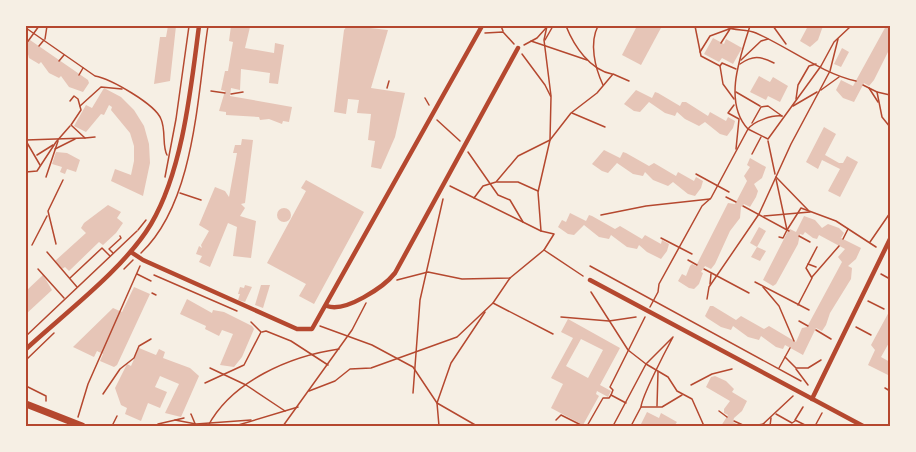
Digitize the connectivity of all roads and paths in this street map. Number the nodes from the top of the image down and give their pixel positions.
1 (39, 26) edge
2 (47, 26) edge
3 (189, 26) edge
4 (199, 26) edge
5 (390, 26) edge
6 (482, 26) edge
7 (501, 26) edge
8 (547, 26) edge
9 (553, 26) edge
10 (566, 26) edge
11 (598, 26) edge
12 (695, 26) edge
13 (725, 26) edge
14 (750, 26) edge
15 (773, 26) edge
16 (850, 26) edge
17 (396, 27) edge
18 (26, 28) edge
19 (730, 29) junction
20 (749, 30) junction
21 (34, 32) junction
22 (479, 32) junction
23 (503, 32) junction
24 (838, 38) junction
25 (771, 39) junction
26 (45, 40) junction
27 (531, 41) junction
28 (544, 42) junction
29 (721, 43) dead end
30 (26, 44) edge
31 (39, 46) dead end
32 (787, 46) junction
33 (544, 47) junction
34 (518, 48) junction
35 (700, 52) junction
36 (64, 54) junction
37 (587, 60) junction
38 (741, 60) junction
39 (59, 61) dead end
40 (774, 63) dead end
41 (816, 64) junction
42 (739, 65) junction
43 (720, 66) junction
44 (821, 66) junction
45 (84, 68) junction
46 (597, 69) junction
47 (737, 69) junction
48 (830, 71) junction
49 (613, 74) junction
50 (79, 75) dead end
51 (840, 76) junction
52 (389, 81) dead end
53 (629, 81) dead end
54 (856, 81) dead end
55 (863, 85) dead end
56 (603, 86) junction
57 (387, 88) dead end
58 (868, 88) junction
59 (125, 90) junction
60 (211, 91) dead end
61 (819, 91) junction
62 (243, 92) dead end
63 (735, 92) junction
64 (877, 92) junction
65 (225, 93) dead end
66 (231, 94) dead end
67 (890, 94) edge
68 (551, 97) junction
69 (425, 98) dead end
70 (735, 99) junction
71 (70, 101) dead end
72 (796, 101) junction
73 (878, 102) junction
74 (734, 105) junction
75 (792, 106) junction
76 (80, 107) junction
77 (761, 107) junction
78 (571, 112) junction
79 (434, 114) junction
80 (782, 116) junction
81 (739, 120) junction
82 (71, 125) junction
83 (751, 125) junction
84 (605, 127) dead end
85 (891, 127) edge
86 (748, 129) junction
87 (761, 136) junction
88 (95, 137) dead end
89 (76, 138) junction
90 (85, 138) junction
91 (58, 139) junction
92 (768, 139) junction
93 (26, 140) edge
94 (550, 140) junction
95 (54, 144) junction
96 (464, 145) junction
97 (55, 150) junction
98 (736, 151) junction
99 (752, 154) dead end
100 (36, 156) junction
101 (168, 156) junction
102 (41, 165) junction
103 (26, 172) edge
104 (696, 174) dead end
105 (776, 176) junction
106 (46, 177) dead end
107 (165, 178) dead end
108 (63, 180) dead end
109 (496, 182) junction
110 (444, 183) junction
111 (490, 184) junction
112 (717, 186) junction
113 (180, 192) dead end
114 (538, 192) junction
115 (729, 192) dead end
116 (726, 197) dead end
117 (474, 198) junction
118 (711, 198) junction
119 (201, 200) dead end
120 (736, 202) dead end
121 (743, 206) dead end
122 (810, 211) junction
123 (891, 213) edge
124 (48, 214) junction
125 (759, 214) junction
126 (797, 214) junction
127 (601, 215) dead end
128 (763, 216) junction
129 (785, 216) junction
130 (146, 220) dead end
131 (523, 223) junction
132 (849, 228) junction
133 (788, 230) junction
134 (138, 231) junction
135 (541, 231) junction
136 (144, 235) junction
137 (120, 236) dead end
138 (799, 236) dead end
139 (779, 237) dead end
140 (661, 238) dead end
141 (843, 238) dead end
142 (891, 239) edge
143 (152, 242) dead end
144 (810, 242) dead end
145 (870, 243) junction
146 (56, 244) dead end
147 (32, 245) dead end
148 (818, 246) dead end
149 (839, 246) dead end
150 (876, 247) dead end
151 (679, 248) junction
152 (544, 250) junction
153 (47, 252) dead end
154 (131, 252) junction
155 (113, 254) junction
156 (692, 254) dead end
157 (110, 256) junction
158 (143, 260) junction
159 (688, 260) dead end
160 (808, 264) junction
161 (697, 265) dead end
162 (590, 266) dead end
163 (817, 268) junction
164 (38, 269) dead end
165 (704, 269) dead end
166 (428, 272) junction
167 (710, 272) junction
168 (136, 274) junction
169 (881, 274) dead end
170 (154, 275) dead end
171 (583, 276) dead end
172 (717, 276) junction
173 (70, 278) junction
174 (510, 278) junction
175 (812, 278) junction
176 (891, 279) edge
177 (590, 280) dead end
178 (151, 281) dead end
179 (755, 282) dead end
180 (387, 283) junction
181 (763, 286) junction
182 (77, 287) junction
183 (710, 287) junction
184 (591, 292) dead end
185 (152, 293) dead end
186 (749, 293) dead end
187 (371, 294) junction
188 (156, 295) dead end
189 (707, 298) dead end
190 (64, 299) junction
191 (654, 301) junction
192 (868, 301) dead end
193 (493, 303) junction
194 (798, 304) junction
195 (327, 306) junction
196 (487, 309) junction
197 (884, 309) dead end
198 (809, 310) dead end
199 (237, 311) dead end
200 (648, 311) junction
201 (561, 317) dead end
202 (636, 317) dead end
203 (609, 321) junction
204 (799, 321) dead end
205 (251, 322) dead end
206 (316, 325) junction
207 (808, 326) dead end
208 (856, 327) dead end
209 (26, 330) edge
210 (816, 330) dead end
211 (261, 332) junction
212 (553, 334) dead end
213 (27, 335) edge
214 (871, 335) dead end
215 (347, 338) junction
216 (151, 339) dead end
217 (831, 339) dead end
218 (794, 341) dead end
219 (790, 348) dead end
220 (26, 349) edge
221 (339, 349) junction
222 (415, 350) junction
223 (628, 350) junction
224 (310, 353) junction
225 (785, 357) junction
226 (394, 358) junction
227 (821, 360) dead end
228 (646, 364) junction
229 (328, 365) junction
230 (413, 367) junction
231 (210, 368) dead end
232 (796, 368) junction
233 (732, 369) dead end
234 (779, 369) junction
235 (658, 371) junction
236 (800, 372) junction
237 (227, 375) junction
238 (205, 383) dead end
239 (246, 385) junction
240 (691, 385) dead end
241 (808, 385) dead end
242 (26, 386) edge
243 (885, 388) dead end
244 (309, 391) junction
245 (796, 391) junction
246 (891, 391) edge
247 (413, 393) dead end
248 (103, 394) dead end
249 (683, 394) junction
250 (611, 395) junction
251 (812, 399) junction
252 (46, 401) dead end
253 (437, 403) junction
254 (626, 403) junction
255 (26, 404) edge
256 (825, 406) junction
257 (298, 407) junction
258 (657, 407) junction
259 (803, 407) dead end
260 (641, 408) junction
261 (285, 411) junction
262 (719, 411) dead end
263 (191, 414) dead end
264 (776, 414) junction
265 (117, 416) dead end
266 (727, 417) dead end
267 (771, 417) junction
268 (77, 418) dead end
269 (184, 418) dead end
270 (175, 420) junction
271 (251, 420) junction
272 (556, 420) dead end
273 (795, 420) junction
274 (734, 421) dead end
275 (764, 423) junction
276 (158, 424) dead end
277 (196, 425) edge
278 (209, 425) edge
279 (82, 426) edge
280 (112, 426) edge
281 (236, 426) edge
282 (283, 426) edge
283 (440, 426) edge
284 (477, 426) edge
285 (583, 426) edge
286 (587, 426) edge
287 (613, 426) edge
288 (631, 426) edge
289 (704, 426) edge
290 (745, 426) edge
291 (752, 426) edge
292 (761, 426) edge
293 (770, 426) edge
294 (807, 426) edge
295 (815, 426) edge
296 (863, 426) edge

1 - 21 path
2 - 26 path
3 - 101 path
4 - 136 street
5 - 17 path
6 - 22 street
7 - 23 path
8 - 27 path
8 - 28 path
9 - 28 path
10 - 37 path
11 - 46 path
12 - 35 path
13 - 19 path
14 - 20 path
15 - 32 path
16 - 24 path
18 - 21 path
19 - 20 path
19 - 29 path
19 - 35 path
20 - 25 path
20 - 38 path
21 - 26 path
21 - 30 path
22 - 23 path
22 - 79 street
23 - 34 path
24 - 44 path
24 - 48 path
25 - 32 path
25 - 38 path
26 - 31 path
26 - 36 path
27 - 33 path
27 - 34 path
28 - 33 path
32 - 41 path
33 - 37 path
33 - 68 path
34 - 68 path
34 - 96 street
35 - 43 path
36 - 39 path
36 - 45 path
37 - 46 path
38 - 42 path
40 - 42 path
41 - 44 path
41 - 72 path
42 - 47 path
43 - 47 path
43 - 70 path
44 - 48 path
44 - 72 path
45 - 50 path
45 - 59 path
46 - 49 path
46 - 56 path
47 - 63 path
48 - 51 path
48 - 61 path
49 - 53 path
49 - 56 path
51 - 54 path
51 - 61 path
52 - 57 path
55 - 58 path
56 - 78 path
58 - 64 path
58 - 73 path
59 - 76 path
59 - 101 path
60 - 65 path
61 - 75 path
61 - 105 path
62 - 66 path
63 - 70 path
63 - 77 path
64 - 67 path
64 - 73 path
68 - 94 path
69 - 79 path
70 - 74 path
71 - 76 path
72 - 75 path
73 - 85 path
74 - 81 path
74 - 81 path
75 - 80 path
76 - 82 path
77 - 80 path
77 - 83 path
78 - 84 path
78 - 94 path
79 - 96 path
79 - 195 street
80 - 83 path
80 - 92 path
81 - 86 path
81 - 98 path
82 - 90 path
82 - 91 path
83 - 86 path
86 - 87 path
86 - 98 path
87 - 92 path
87 - 99 path
88 - 90 path
89 - 90 path
89 - 91 path
89 - 97 path
91 - 93 path
91 - 95 path
91 - 97 path
92 - 105 path
93 - 100 path
94 - 109 path
94 - 114 path
95 - 100 path
95 - 102 path
96 - 110 street
96 - 111 path
97 - 106 path
98 - 112 path
100 - 102 path
101 - 107 path
102 - 103 path
104 - 112 path
105 - 122 path
105 - 125 path
105 - 129 path
108 - 124 path
109 - 111 path
109 - 114 path
110 - 117 path
110 - 166 path
110 - 180 street
111 - 117 path
111 - 131 path
112 - 115 path
112 - 118 path
113 - 119 path
114 - 135 path
116 - 120 path
117 - 131 path
118 - 127 path
118 - 151 path
121 - 125 path
122 - 126 path
122 - 126 path
122 - 132 path
123 - 145 path
124 - 146 path
124 - 147 path
125 - 128 path
125 - 172 path
126 - 129 path
126 - 133 path
128 - 129 path
128 - 133 path
129 - 133 path
130 - 134 path
131 - 135 path
132 - 141 path
132 - 145 path
133 - 139 path
134 - 136 path
134 - 155 path
135 - 152 path
136 - 143 path
136 - 154 street
137 - 155 path
138 - 144 path
140 - 151 path
142 - 251 street
145 - 150 path
148 - 160 path
149 - 163 path
151 - 156 path
151 - 191 path
152 - 171 path
152 - 174 path
153 - 173 path
154 - 158 street
154 - 220 street
155 - 157 path
157 - 173 path
157 - 182 path
158 - 168 path
158 - 206 street
159 - 161 path
160 - 163 path
160 - 175 path
162 - 191 path
163 - 175 path
164 - 190 path
165 - 167 path
166 - 174 path
166 - 180 path
166 - 222 path
167 - 172 path
167 - 183 path
168 - 178 path
168 - 268 path
169 - 176 path
170 - 199 path
172 - 183 path
172 - 186 path
173 - 182 path
174 - 193 path
175 - 194 path
177 - 200 street
179 - 181 path
180 - 187 street
181 - 194 path
181 - 218 path
182 - 190 path
183 - 189 path
184 - 203 path
185 - 188 path
187 - 195 street
187 - 215 path
190 - 213 path
191 - 200 path
191 - 234 path
192 - 197 path
193 - 196 path
193 - 212 path
194 - 198 path
195 - 206 street
196 - 222 path
196 - 253 path
200 - 223 path
200 - 245 street
201 - 203 path
202 - 203 path
203 - 223 path
204 - 207 path
205 - 211 path
206 - 215 path
208 - 214 path
209 - 213 path
210 - 217 path
211 - 224 path
211 - 237 path
215 - 221 path
215 - 226 path
216 - 248 path
219 - 225 path
221 - 224 path
221 - 229 path
222 - 226 path
222 - 230 path
223 - 228 path
223 - 250 path
224 - 229 path
224 - 239 path
225 - 232 path
225 - 234 path
226 - 230 path
226 - 244 path
227 - 232 path
228 - 235 path
228 - 235 path
228 - 254 path
229 - 244 path
230 - 247 path
230 - 253 path
231 - 237 path
232 - 236 path
233 - 240 path
234 - 236 path
235 - 249 path
235 - 258 path
235 - 260 path
236 - 241 path
237 - 238 path
237 - 239 path
239 - 261 path
239 - 278 path
242 - 252 path
243 - 246 path
244 - 257 path
245 - 251 street
245 - 264 path
249 - 258 path
249 - 289 path
250 - 254 path
250 - 286 path
251 - 256 street
253 - 283 path
253 - 284 path
254 - 287 path
255 - 279 main road
256 - 295 path
256 - 296 street
257 - 261 path
257 - 282 path
258 - 260 path
259 - 273 path
260 - 288 path
261 - 271 path
262 - 266 path
263 - 277 path
264 - 267 path
264 - 273 path
265 - 280 path
267 - 275 path
267 - 293 path
269 - 270 path
270 - 276 path
270 - 277 path
271 - 278 path
271 - 281 path
272 - 285 path
273 - 294 path
274 - 290 path
275 - 291 path
275 - 292 path
277 - 278 path

